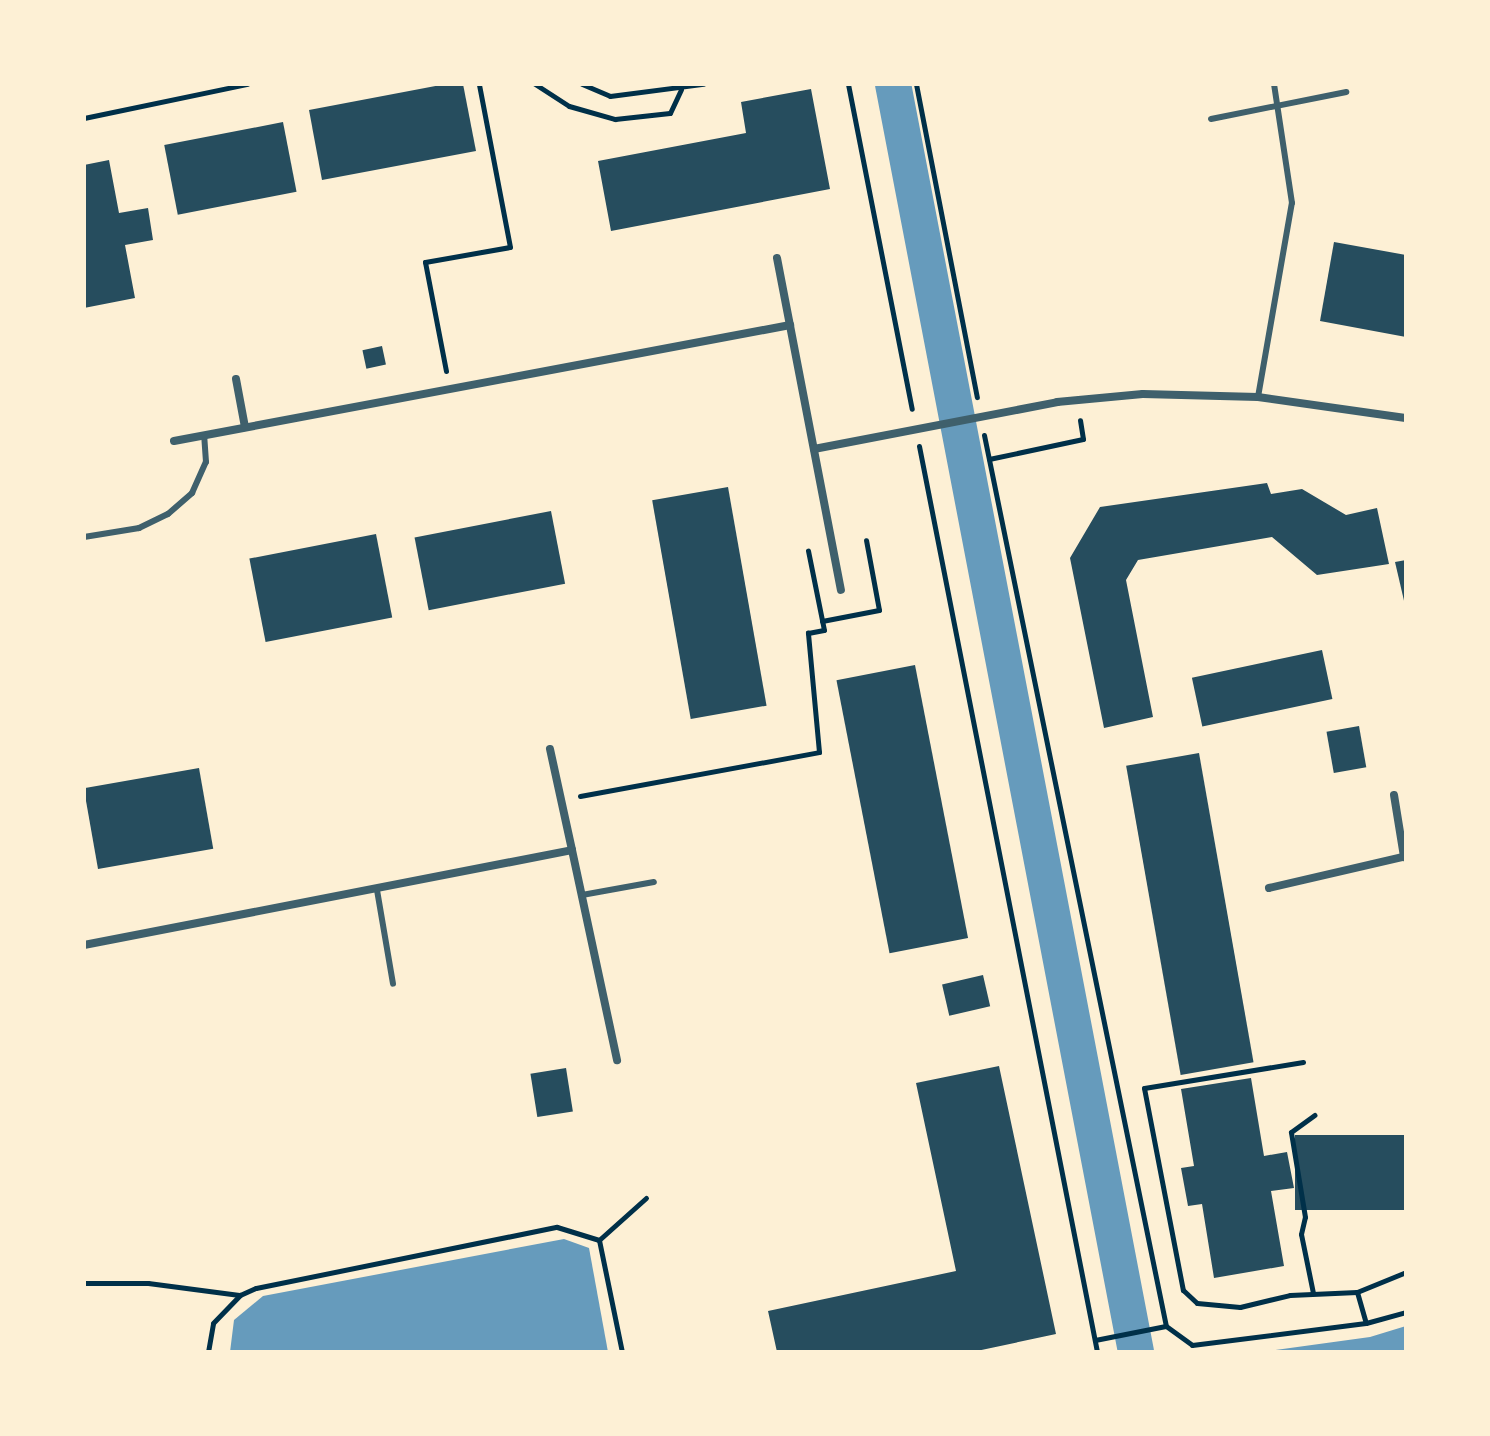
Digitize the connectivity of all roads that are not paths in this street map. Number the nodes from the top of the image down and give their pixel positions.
1 (1274, 84) edge
2 (1346, 92) dead end
3 (1277, 106) junction
4 (1211, 119) dead end
5 (777, 258) dead end
6 (790, 325) junction
7 (236, 379) dead end
8 (1258, 397) junction
9 (1406, 418) edge
10 (245, 427) junction
11 (204, 435) junction
12 (174, 441) dead end
13 (814, 449) junction
14 (84, 537) edge
15 (841, 590) dead end
16 (550, 749) dead end
17 (1394, 795) dead end
18 (572, 850) junction
19 (1405, 856) edge
20 (654, 882) dead end
21 (1269, 888) dead end
22 (377, 890) junction
23 (582, 895) junction
24 (84, 945) edge
25 (393, 984) dead end
26 (617, 1060) dead end

1 - 3 lane
2 - 3 lane
3 - 4 lane
3 - 8 lane
5 - 6 street
6 - 10 street
6 - 13 street
7 - 10 street
8 - 9 street
8 - 13 street
10 - 11 street
11 - 12 street
11 - 14 lane
13 - 15 street
16 - 18 street
17 - 19 street
18 - 22 street
18 - 23 street
19 - 21 street
20 - 23 lane
22 - 24 street
22 - 25 lane
23 - 26 street

